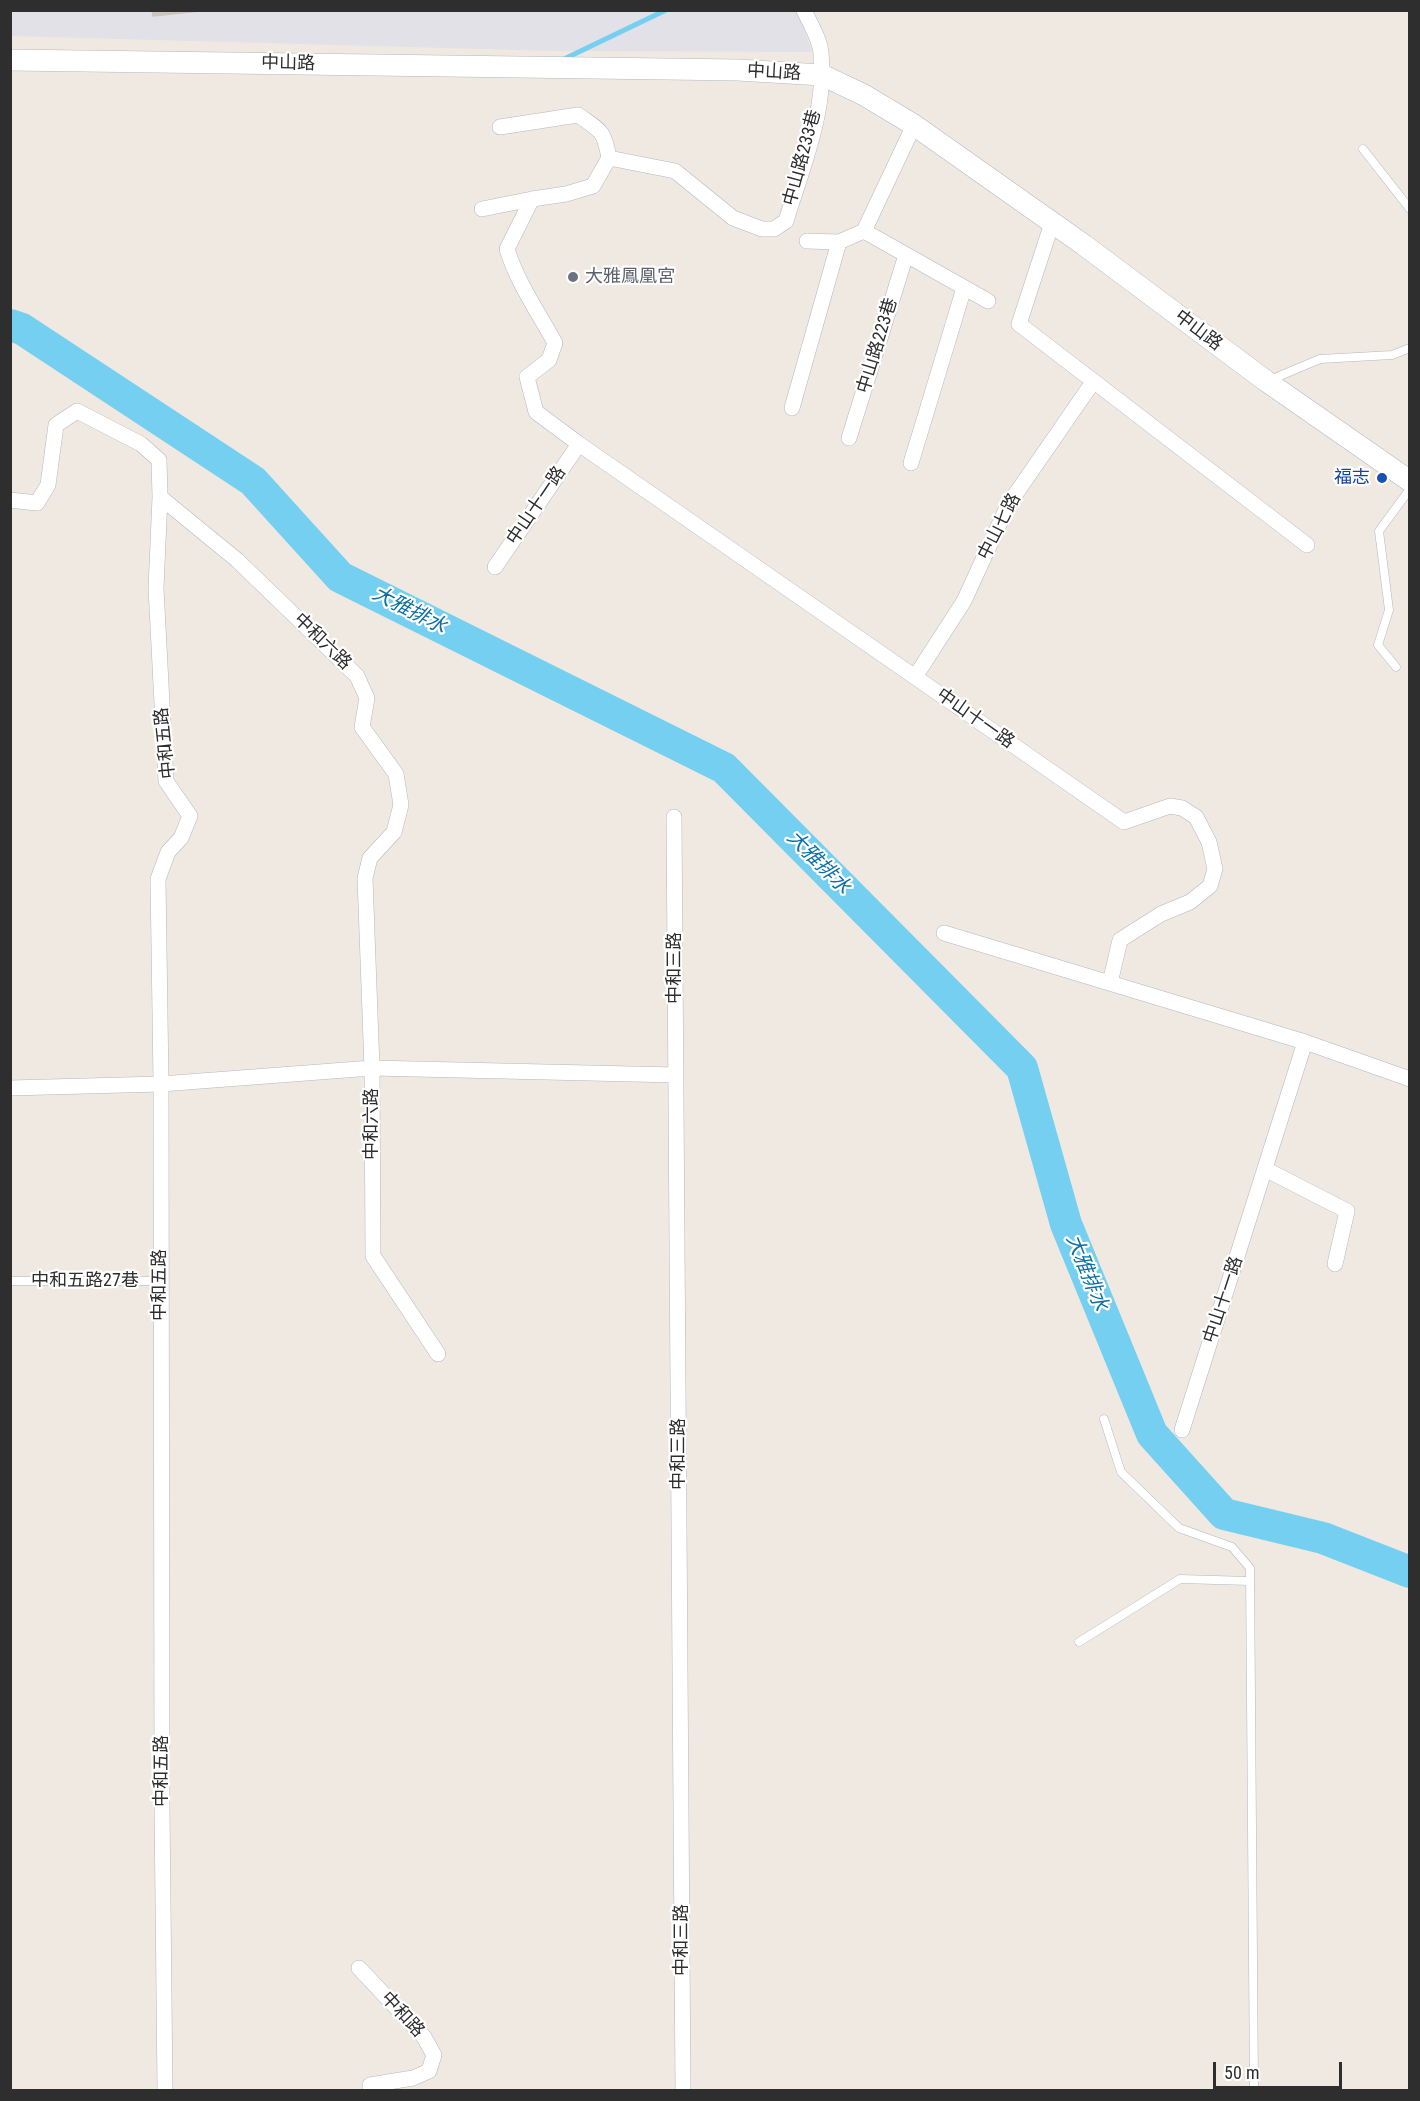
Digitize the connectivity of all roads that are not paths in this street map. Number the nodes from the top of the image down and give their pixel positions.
1 (804, 10) edge
2 (10, 60) edge
3 (822, 75) junction
4 (914, 126) junction
5 (500, 127) dead end
6 (1363, 149) dead end
7 (609, 158) junction
8 (532, 199) junction
9 (482, 209) dead end
10 (1410, 209) edge
11 (1052, 223) junction
12 (864, 231) junction
13 (807, 241) dead end
14 (839, 242) junction
15 (906, 255) junction
16 (964, 288) junction
17 (988, 301) dead end
18 (1410, 348) edge
19 (1266, 381) junction
20 (1093, 382) junction
21 (792, 408) dead end
22 (849, 438) dead end
23 (579, 444) junction
24 (911, 464) dead end
25 (1410, 481) edge
26 (1410, 489) edge
27 (160, 497) junction
28 (10, 500) edge
29 (1306, 545) dead end
30 (495, 567) dead end
31 (1396, 667) dead end
32 (915, 677) junction
33 (674, 817) dead end
34 (944, 933) dead end
35 (1110, 983) junction
36 (1305, 1042) junction
37 (372, 1068) junction
38 (676, 1075) junction
39 (1410, 1079) edge
40 (161, 1082) junction
41 (10, 1088) edge
42 (1265, 1169) junction
43 (1335, 1264) dead end
44 (10, 1281) edge
45 (160, 1281) junction
46 (438, 1354) dead end
47 (1104, 1419) dead end
48 (1182, 1430) dead end
49 (1250, 1581) junction
50 (1079, 1642) dead end
51 (358, 1968) dead end
52 (165, 2091) edge
53 (370, 2091) edge
54 (683, 2091) edge
55 (1254, 2091) edge

1 - 3 street
2 - 3 main road, 中山路
3 - 4 main road, 中山路
3 - 7 street, 中山路233巷
4 - 11 main road, 中山路
4 - 12 street
5 - 7 street
6 - 10 lane
7 - 8 street
8 - 9 street
8 - 23 street, 中山十一路
11 - 19 main road, 中山路
11 - 20 street
12 - 14 street
12 - 15 street
13 - 14 street
14 - 21 street
15 - 16 street
15 - 22 street, 中山路223巷
16 - 17 street
16 - 24 street
18 - 19 lane
19 - 25 main road, 中山路
20 - 29 street
20 - 32 street, 中山七路
23 - 30 street, 中山十一路
23 - 32 street, 中山十一路
26 - 31 lane
27 - 28 street
27 - 37 street, 中和六路
27 - 40 street, 中和五路
32 - 35 street, 中山十一路
33 - 38 street, 中和三路
34 - 35 street
35 - 36 street
36 - 39 street
36 - 42 street, 中山十一路
37 - 38 street
37 - 40 street
37 - 46 street, 中和六路
38 - 54 street, 中和三路
40 - 41 street
40 - 45 street, 中和五路
42 - 43 street
42 - 48 street, 中山十一路
44 - 45 lane, 中和五路27巷
45 - 52 street, 中和五路
47 - 49 lane
49 - 50 lane
49 - 55 lane
51 - 53 street, 中和路

